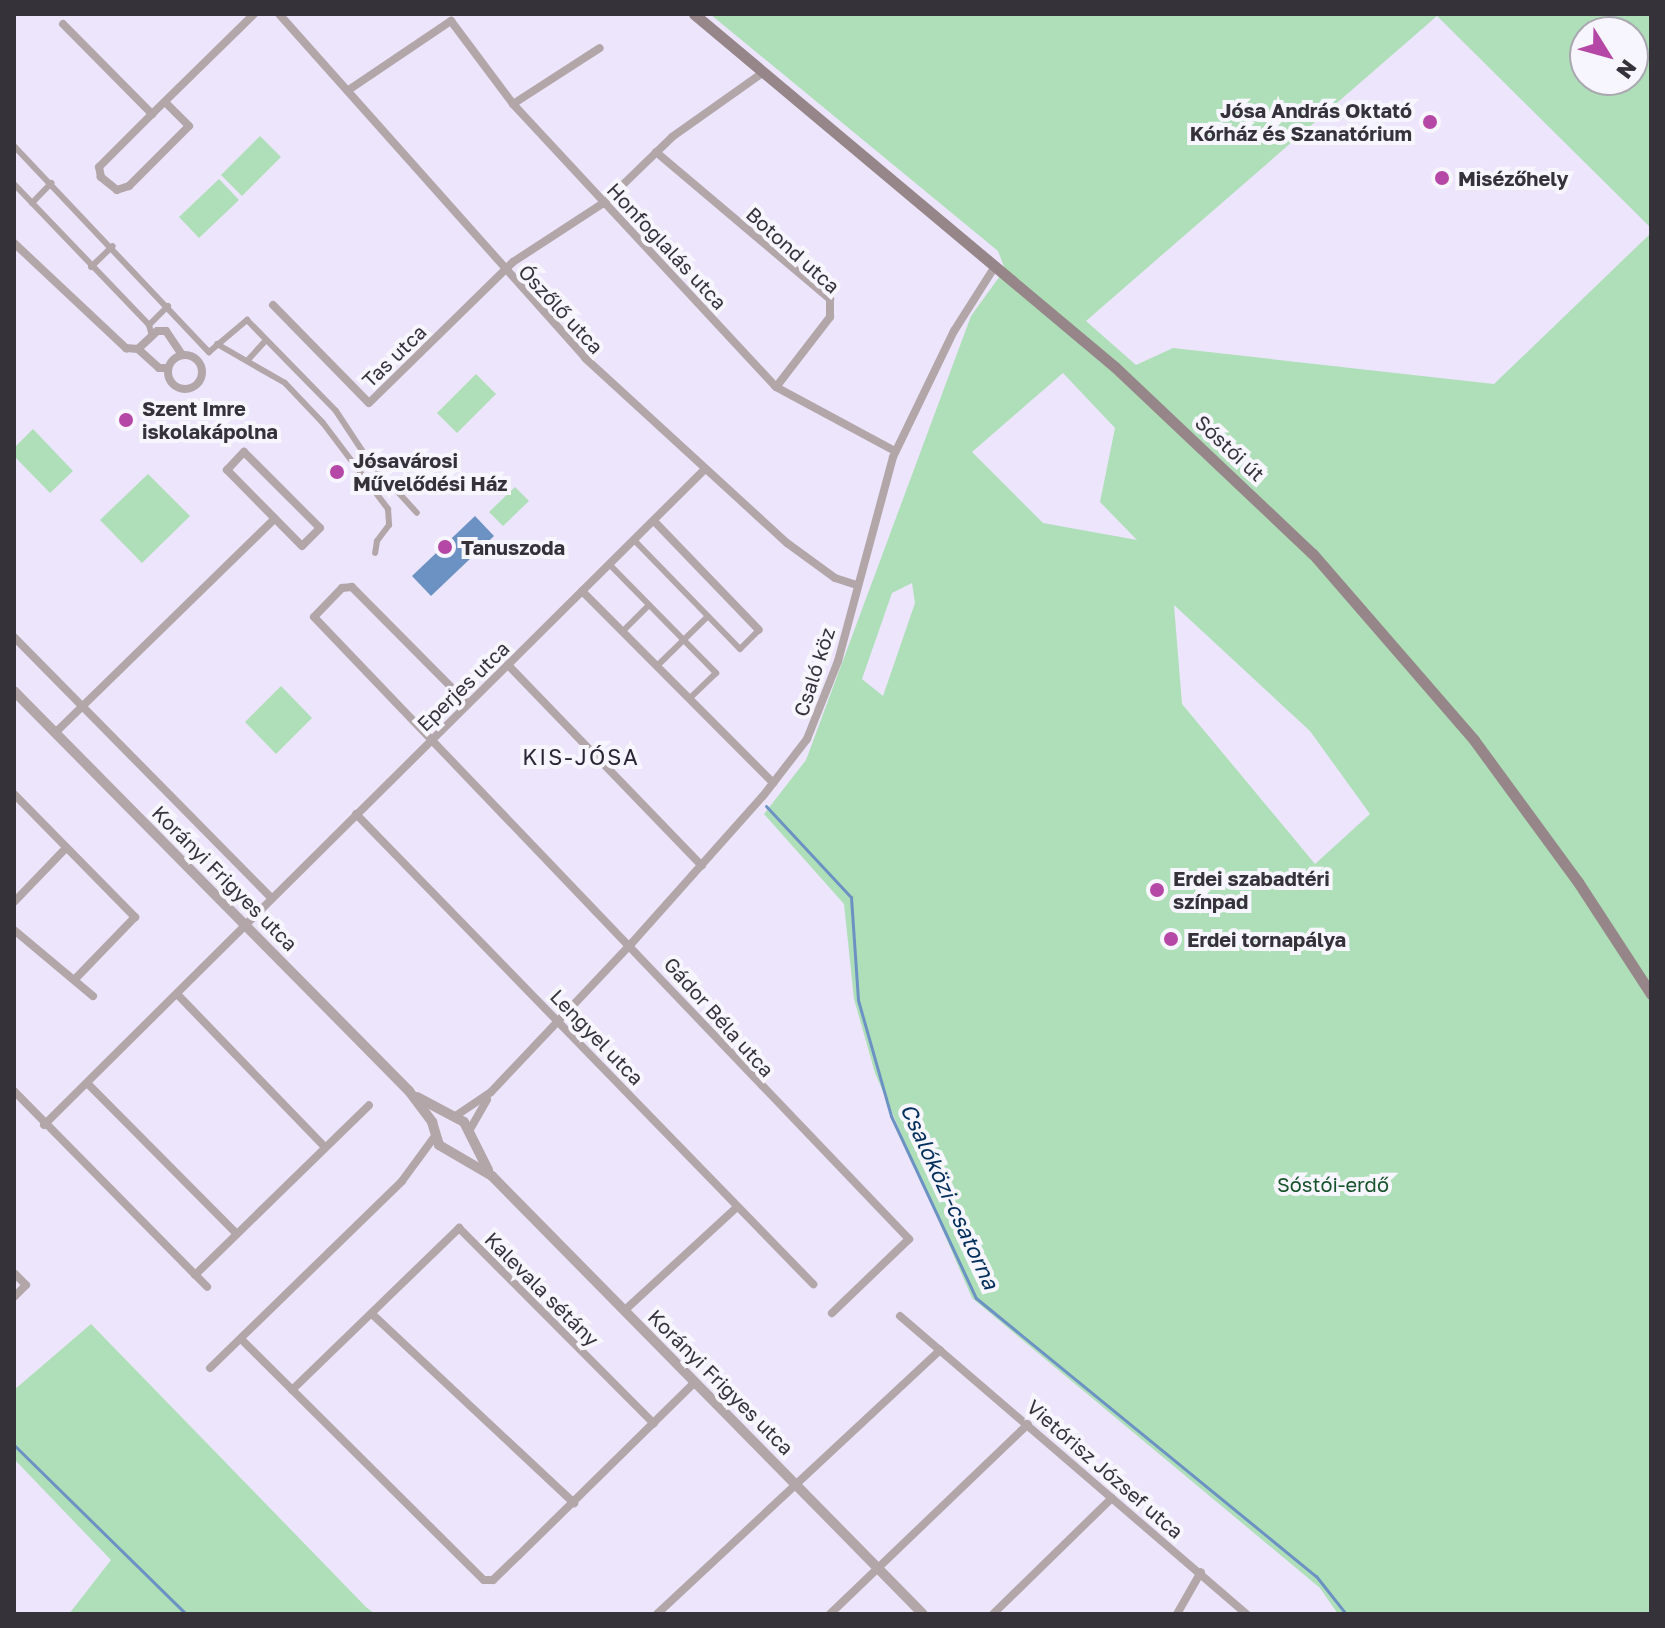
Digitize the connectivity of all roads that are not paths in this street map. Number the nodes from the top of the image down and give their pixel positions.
1 (254, 14) edge
2 (279, 14) edge
3 (694, 14) edge
4 (448, 17) edge
5 (63, 24) dead end
6 (600, 48) dead end
7 (761, 74) junction
8 (350, 89) junction
9 (165, 102) junction
10 (513, 104) junction
11 (152, 114) junction
12 (14, 146) edge
13 (656, 152) junction
14 (51, 183) junction
15 (14, 184) edge
16 (605, 202) junction
17 (32, 203) junction
18 (14, 243) edge
19 (113, 246) junction
20 (91, 267) junction
21 (994, 268) junction
22 (505, 271) junction
23 (273, 305) dead end
24 (168, 306) junction
25 (149, 325) junction
26 (152, 336) junction
27 (266, 340) junction
28 (217, 344) junction
29 (138, 349) junction
30 (182, 355) junction
31 (248, 360) junction
32 (168, 368) junction
33 (776, 387) junction
34 (336, 411) junction
35 (323, 423) junction
36 (895, 451) junction
37 (704, 470) junction
38 (417, 513) dead end
39 (274, 519) junction
40 (654, 521) junction
41 (634, 540) junction
42 (375, 553) dead end
43 (609, 564) junction
44 (856, 585) junction
45 (582, 591) junction
46 (649, 605) junction
47 (708, 616) junction
48 (759, 630) joint
49 (622, 632) junction
50 (14, 637) edge
51 (683, 640) junction
52 (508, 665) junction
53 (657, 666) junction
54 (14, 691) edge
55 (689, 699) junction
56 (468, 704) junction
57 (82, 707) junction
58 (55, 733) junction
59 (431, 740) junction
60 (773, 783) junction
61 (14, 794) edge
62 (356, 814) junction
63 (66, 848) junction
64 (702, 866) junction
65 (270, 897) junction
66 (14, 902) edge
67 (243, 923) junction
68 (14, 930) edge
69 (631, 944) junction
70 (76, 978) junction
71 (1651, 994) edge
72 (178, 995) junction
73 (93, 996) dead end
74 (559, 1019) junction
75 (88, 1084) junction
76 (14, 1091) edge
77 (409, 1091) junction
78 (491, 1092) junction
79 (369, 1105) dead end
80 (452, 1117) junction
81 (44, 1125) junction
82 (435, 1134) junction
83 (469, 1134) junction
84 (325, 1147) junction
85 (449, 1150) junction
86 (417, 1163) junction
87 (492, 1176) junction
88 (737, 1207) junction
89 (237, 1234) junction
90 (15, 1274) edge
91 (195, 1275) junction
92 (813, 1284) dead end
93 (207, 1287) dead end
94 (14, 1297) edge
95 (625, 1310) junction
96 (832, 1313) dead end
97 (372, 1314) junction
98 (900, 1316) dead end
99 (241, 1339) junction
100 (940, 1350) junction
101 (210, 1368) dead end
102 (695, 1382) junction
103 (292, 1390) junction
104 (654, 1424) junction
105 (1028, 1424) junction
106 (797, 1486) junction
107 (1112, 1498) junction
108 (574, 1503) junction
109 (876, 1566) junction
110 (1201, 1572) junction
111 (657, 1614) edge
112 (830, 1614) edge
113 (923, 1614) edge
114 (993, 1614) edge
115 (1177, 1614) edge
116 (1246, 1614) edge

1 - 9 street
2 - 8 street, Ószőlő utca
3 - 7 main road, Sóstói út
4 - 8 street, Honfoglalás utca
4 - 10 street, Honfoglalás utca
5 - 11 street
6 - 10 street
7 - 13 street
7 - 21 main road, Sóstói út
8 - 22 street, Ószőlő utca
9 - 11 street
9 - 11 street
10 - 16 street, Honfoglalás utca
12 - 14 street
13 - 16 street
13 - 33 street, Botond utca
14 - 17 street
14 - 19 street
15 - 17 street
16 - 22 street
16 - 33 street, Honfoglalás utca
17 - 20 street
18 - 29 street
19 - 20 street
19 - 24 street
20 - 25 street
21 - 36 street, Csaló köz
21 - 71 main road, Sóstói út
22 - 23 street, Tas utca
22 - 37 street, Ószőlő utca
24 - 25 street
24 - 28 street
25 - 26 street
26 - 29 street
26 - 30 street
27 - 28 street
27 - 31 street
27 - 34 street
28 - 31 street
29 - 32 street
30 - 32 street
30 - 32 street
31 - 35 street
33 - 36 street, Honfoglalás utca
34 - 35 street
34 - 38 street
35 - 42 street
36 - 44 street, Csaló köz
37 - 40 street, Eperjes utca
37 - 44 street, Ószőlő utca
39 - 39 street
39 - 57 street
40 - 41 street, Eperjes utca
40 - 48 street
41 - 43 street, Eperjes utca
41 - 47 street
43 - 45 street, Eperjes utca
43 - 46 street
44 - 60 street, Csaló köz
45 - 49 street
45 - 52 street, Eperjes utca
46 - 49 street
46 - 51 street
47 - 48 street
47 - 51 street
49 - 53 street
50 - 57 street, Korányi Frigyes utca
51 - 53 street
51 - 55 street
52 - 56 street, Eperjes utca
52 - 64 street
53 - 55 street
54 - 58 street, Korányi Frigyes utca
55 - 60 street
56 - 59 street, Eperjes utca
56 - 59 street, Gádor Béla utca
57 - 58 street
57 - 65 street, Korányi Frigyes utca
58 - 67 street, Korányi Frigyes utca
59 - 62 street, Eperjes utca
59 - 69 street, Gádor Béla utca
60 - 64 street, Csaló köz
61 - 63 street
62 - 65 street, Eperjes utca
62 - 74 street, Lengyel utca
63 - 66 street
63 - 70 street
64 - 69 street, Csaló köz
65 - 67 street, Eperjes utca
67 - 72 street, Eperjes utca
67 - 77 street, Korányi Frigyes utca
68 - 70 street
69 - 74 street, Csaló köz
69 - 96 street, Gádor Béla utca
70 - 73 street
72 - 75 street, Eperjes utca
72 - 84 street
74 - 78 street, Csaló köz
74 - 88 street, Lengyel utca
75 - 81 street, Eperjes utca
75 - 89 street
76 - 81 street
77 - 80 street, Korányi Frigyes utca
77 - 82 street, Korányi Frigyes utca
78 - 80 street, Csaló köz
78 - 83 street, Csaló köz
79 - 84 street
80 - 82 street
80 - 83 street, Korányi Frigyes utca
81 - 91 street
82 - 85 street, Korányi Frigyes utca
82 - 86 street
83 - 85 street
83 - 87 street, Korányi Frigyes utca
84 - 89 street
85 - 86 street
85 - 87 street, Korányi Frigyes utca
86 - 99 street
87 - 95 street, Korányi Frigyes utca
88 - 92 street, Lengyel utca
88 - 95 street
89 - 91 street
90 - 94 street
91 - 93 street
95 - 102 street, Korányi Frigyes utca
97 - 103 street, Kalevala sétány
97 - 104 street, Kalevala sétány
97 - 108 street
98 - 100 street, Vietórisz József utca
99 - 101 street
99 - 103 street
100 - 105 street, Vietórisz József utca
100 - 106 street
102 - 104 street
102 - 106 street, Korányi Frigyes utca
103 - 108 street
104 - 108 street
105 - 107 street, Vietórisz József utca
105 - 109 street
106 - 109 street, Korányi Frigyes utca
106 - 111 street
107 - 110 street, Vietórisz József utca
107 - 114 street
109 - 112 street
109 - 113 street, Korányi Frigyes utca
110 - 115 street
110 - 116 street, Vietórisz József utca

